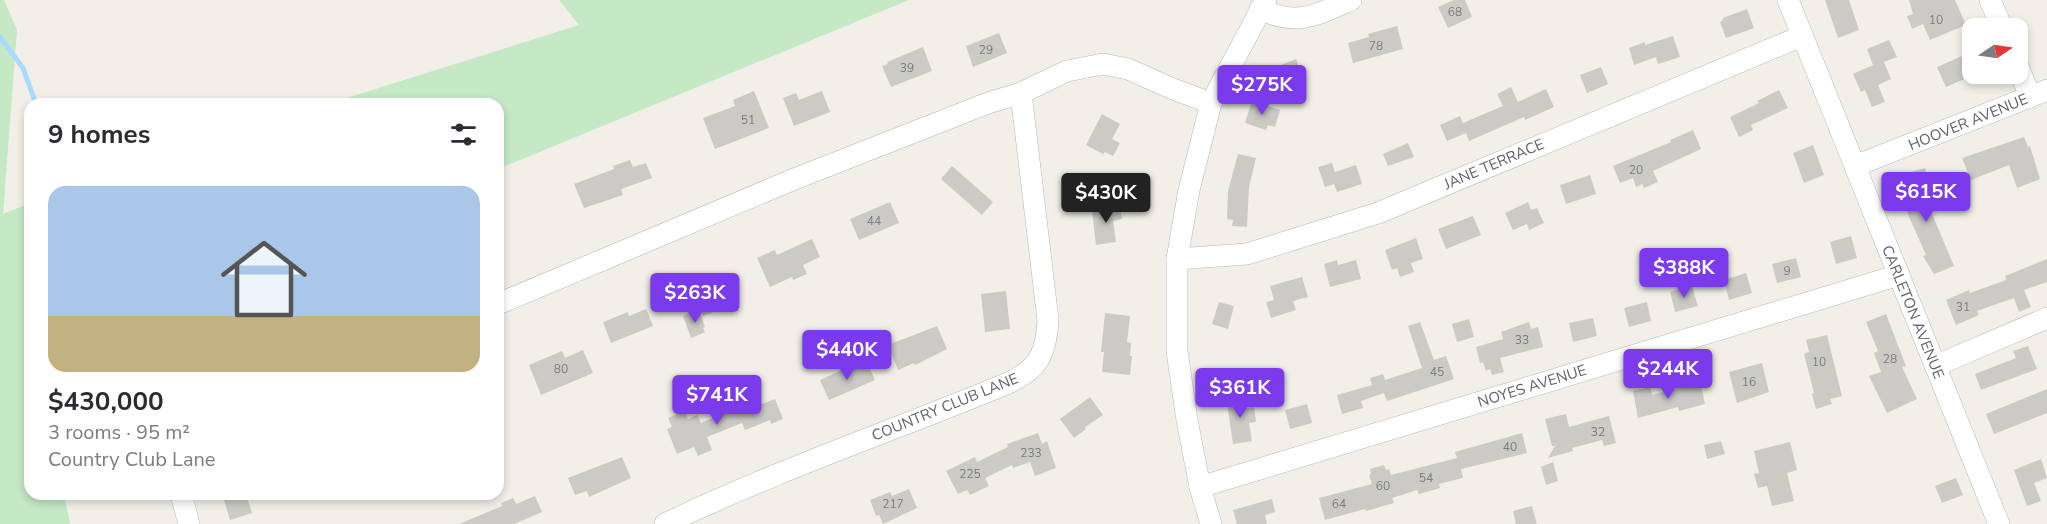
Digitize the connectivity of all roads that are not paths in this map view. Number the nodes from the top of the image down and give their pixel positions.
1 (1351, 0) edge
2 (1788, 0) edge
3 (1990, 0) edge
4 (1263, 5) edge
5 (1998, 18) edge
6 (1802, 36) junction
7 (2028, 79) edge
8 (1021, 93) junction
9 (2039, 93) edge
10 (1211, 103) junction
11 (1855, 166) junction
12 (1177, 259) junction
13 (1899, 275) junction
14 (504, 301) edge
15 (2047, 318) edge
16 (1935, 366) junction
17 (1200, 487) junction
18 (183, 500) edge
19 (189, 524) edge
20 (664, 524) edge
21 (1211, 524) edge
22 (1999, 524) edge

1 - 4 street
2 - 6 street, CARLETON AVENUE
3 - 5 street
4 - 10 street
6 - 11 street, CARLETON AVENUE
6 - 12 street, JANE TERRACE
7 - 9 street
8 - 10 street
8 - 14 street
8 - 20 street, COUNTRY CLUB LANE
9 - 11 street, HOOVER AVENUE
10 - 12 street
11 - 13 street, CARLETON AVENUE
12 - 17 street
13 - 16 street, CARLETON AVENUE
13 - 17 street, NOYES AVENUE
15 - 16 street
16 - 22 street, CARLETON AVENUE
17 - 21 street
18 - 19 street

